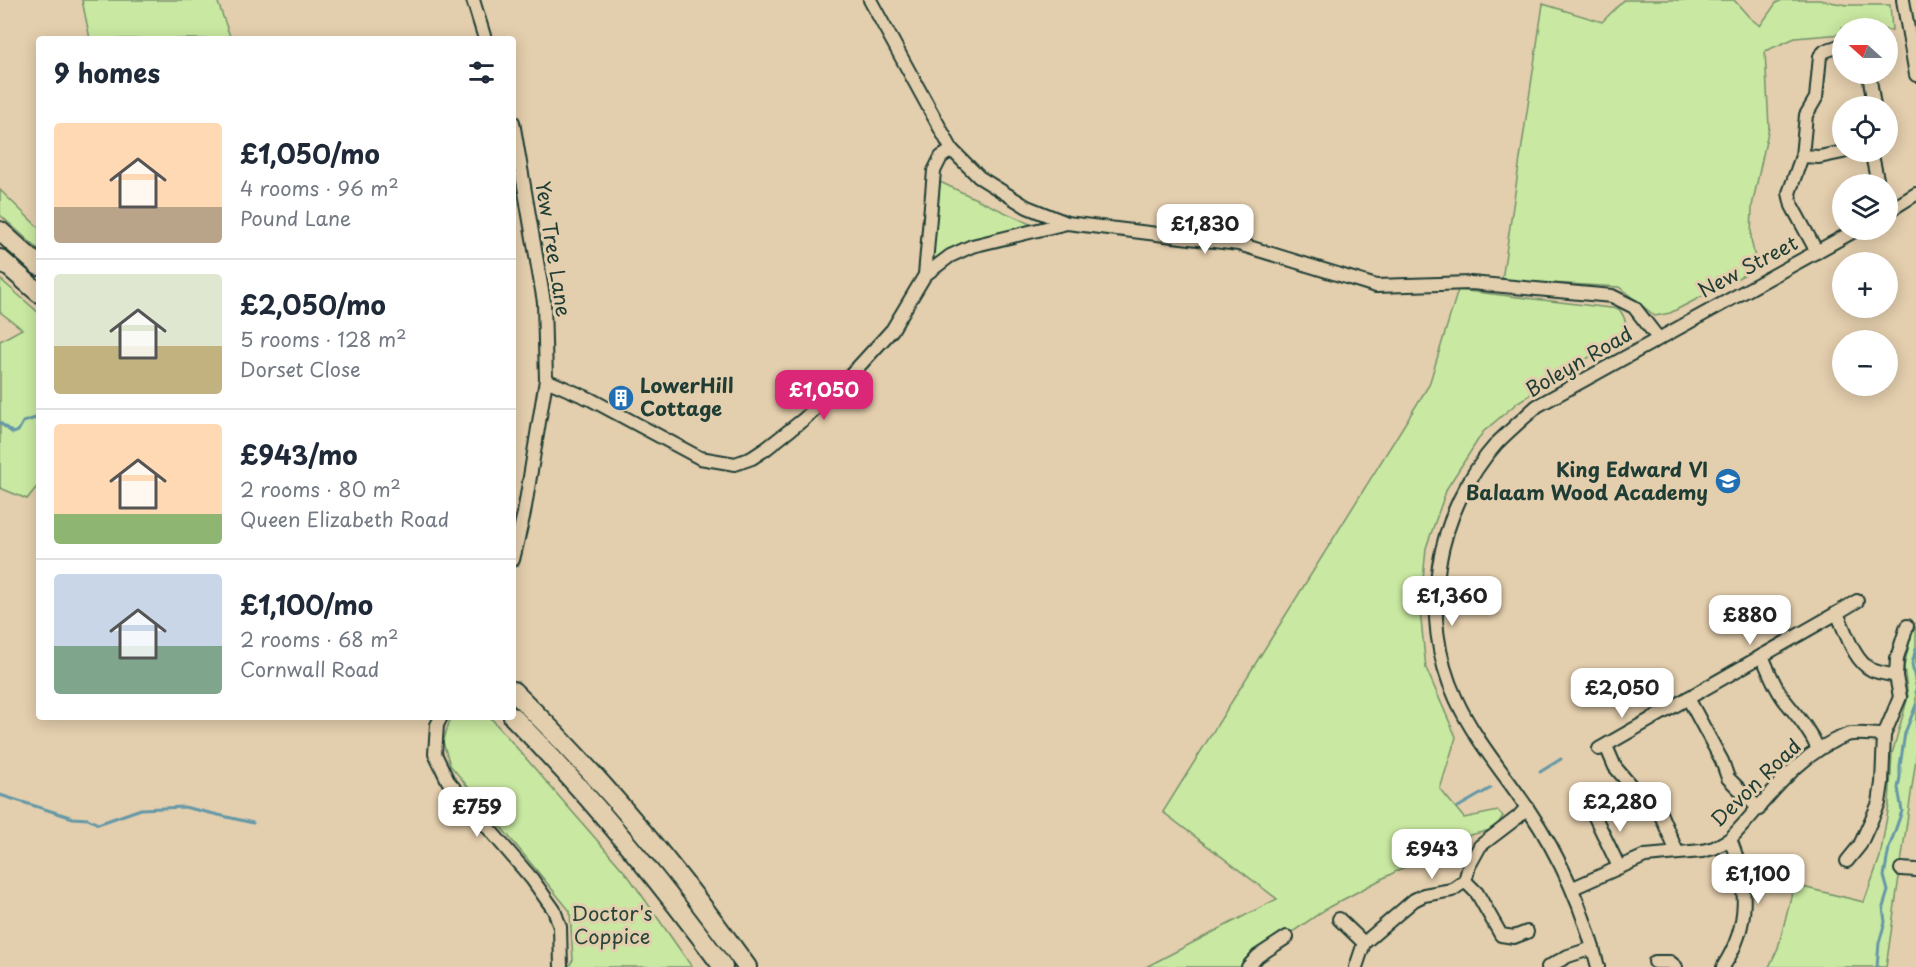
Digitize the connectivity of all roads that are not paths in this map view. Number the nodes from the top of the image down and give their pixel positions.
1 (473, 0) edge
2 (870, 0) edge
3 (1903, 0) edge
4 (1911, 28) edge
5 (484, 36) edge
6 (1832, 46) edge
7 (1916, 75) edge
8 (516, 134) edge
9 (952, 150) junction
10 (1832, 154) edge
11 (1802, 156) junction
12 (1916, 194) edge
13 (1898, 205) edge
14 (1067, 223) junction
15 (0, 231) edge
16 (1838, 240) edge
17 (1817, 252) junction
18 (0, 259) edge
19 (36, 263) edge
20 (925, 275) junction
21 (36, 290) edge
22 (1658, 338) junction
23 (546, 380) junction
24 (516, 546) edge
25 (1857, 601) dead end
26 (1837, 613) junction
27 (1907, 626) dead end
28 (1762, 656) junction
29 (1896, 676) junction
30 (516, 694) edge
31 (1688, 698) junction
32 (440, 720) edge
33 (516, 720) edge
34 (1884, 735) junction
35 (1818, 749) junction
36 (1527, 807) junction
37 (1759, 810) junction
38 (1593, 813) dead end
39 (1730, 839) junction
40 (1677, 852) junction
41 (1847, 861) dead end
42 (1619, 867) junction
43 (1741, 868) junction
44 (1901, 869) dead end
45 (1916, 870) edge
46 (1789, 877) dead end
47 (1465, 881) junction
48 (1573, 888) junction
49 (1339, 919) dead end
50 (1527, 932) dead end
51 (1287, 937) dead end
52 (1364, 944) junction
53 (1593, 948) junction
54 (1655, 962) dead end
55 (561, 967) edge
56 (723, 967) edge
57 (747, 967) edge
58 (1248, 967) edge
59 (1358, 967) edge
60 (1548, 967) edge
61 (1598, 967) edge
62 (1676, 967) edge
63 (1723, 967) edge

1 - 5 street
2 - 9 street
3 - 4 street
4 - 7 street
6 - 11 street
8 - 23 street, Yew Tree Lane
9 - 14 street
9 - 20 street
10 - 11 street
11 - 17 street
12 - 13 street
14 - 20 street
14 - 22 street
15 - 19 highway
16 - 17 street, New Street
17 - 22 street, New Street
18 - 21 highway
20 - 23 street
22 - 36 street, Boleyn Road
23 - 24 street, Yew Tree Lane
25 - 26 street
26 - 28 street
26 - 29 street
27 - 29 street
28 - 31 street
28 - 35 street
29 - 34 street
30 - 57 highway
31 - 37 street
31 - 40 street
32 - 55 street
33 - 56 highway
34 - 35 street, Devon Road
34 - 41 street
35 - 37 street, Devon Road
36 - 47 street
36 - 48 street, Boleyn Road
37 - 39 street, Devon Road
38 - 42 street
39 - 40 street, Devon Road
39 - 43 street
40 - 42 street, Devon Road
42 - 48 street, Devon Road
43 - 46 street
43 - 63 street
44 - 45 street
47 - 50 street
47 - 52 street
48 - 53 street, Boleyn Road
49 - 52 street
51 - 58 street
52 - 59 street
53 - 60 street
53 - 61 street, Boleyn Road
54 - 62 street

